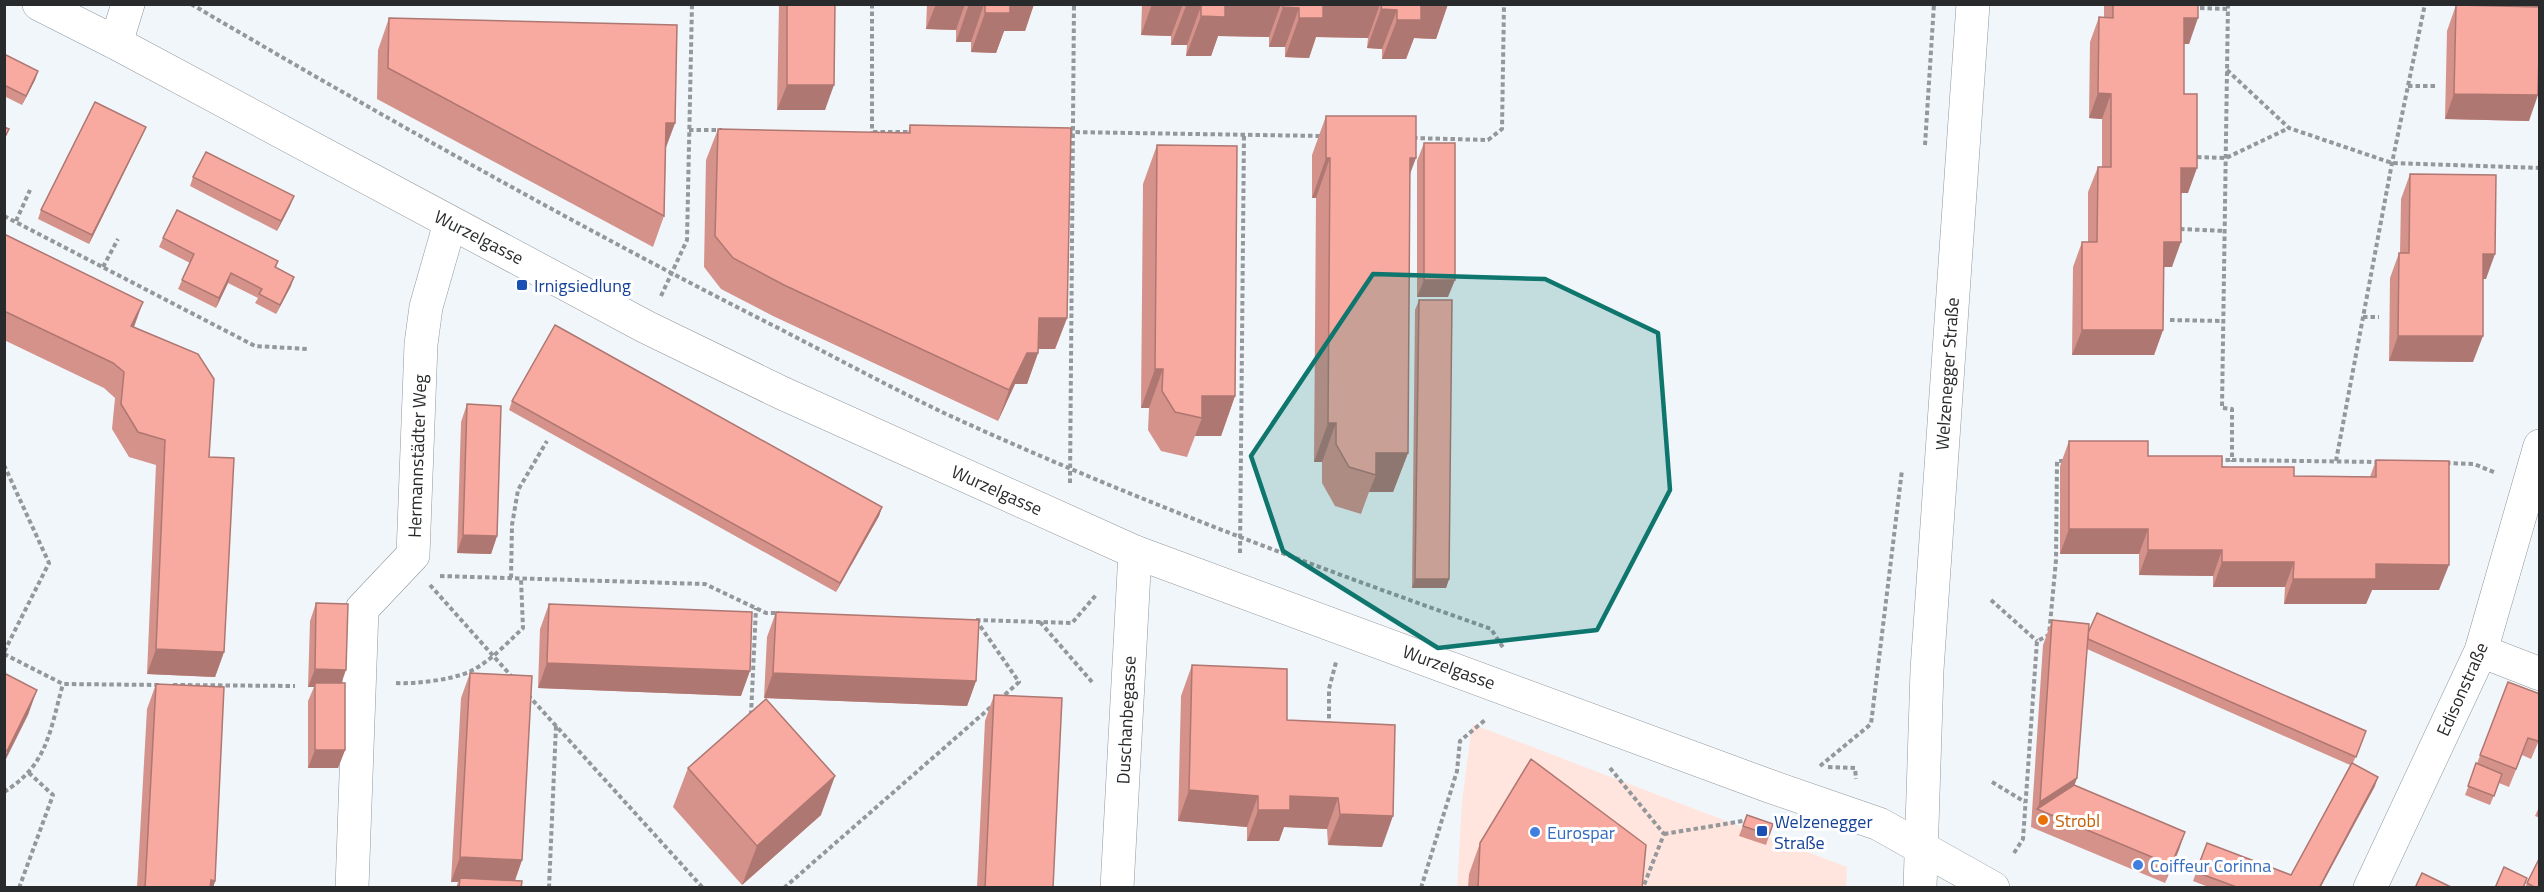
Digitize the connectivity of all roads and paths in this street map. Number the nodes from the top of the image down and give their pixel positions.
1 (39, 4) edge
2 (128, 4) edge
3 (191, 4) edge
4 (692, 4) edge
5 (872, 4) edge
6 (1074, 4) edge
7 (1504, 4) edge
8 (1973, 4) edge
9 (2426, 4) edge
10 (2228, 7) edge
11 (2200, 8) edge
12 (116, 43) junction
13 (2227, 70) junction
14 (2408, 86) junction
15 (2436, 86) dead end
16 (2289, 128) junction
17 (689, 130) junction
18 (724, 130) edge
19 (861, 132) edge
20 (872, 132) junction
21 (920, 132) edge
22 (1062, 132) edge
23 (1074, 132) junction
24 (1244, 133) junction
25 (1325, 136) edge
26 (1405, 138) edge
27 (2197, 157) edge
28 (2226, 158) junction
29 (2392, 163) junction
30 (2540, 168) edge
31 (30, 190) dead end
32 (4, 216) edge
33 (16, 221) junction
34 (450, 223) junction
35 (2180, 229) edge
36 (2225, 231) junction
37 (118, 239) dead end
38 (103, 267) junction
39 (671, 274) junction
40 (2363, 317) junction
41 (2379, 317) dead end
42 (2170, 320) dead end
43 (2223, 321) junction
44 (646, 327) junction
45 (307, 349) dead end
46 (547, 441) dead end
47 (2540, 446) edge
48 (2209, 460) edge
49 (2232, 460) junction
50 (2069, 461) edge
51 (2336, 461) junction
52 (2382, 462) edge
53 (2440, 463) edge
54 (4, 465) edge
55 (1903, 466) dead end
56 (1071, 469) junction
57 (2528, 487) junction
58 (1070, 523) junction
59 (1240, 536) junction
60 (1135, 552) junction
61 (433, 576) dead end
62 (511, 578) junction
63 (521, 579) junction
64 (429, 585) dead end
65 (1239, 591) junction
66 (1098, 593) dead end
67 (1991, 600) dead end
68 (756, 608) junction
69 (789, 614) edge
70 (964, 619) edge
71 (976, 620) junction
72 (1039, 621) junction
73 (2037, 641) junction
74 (2481, 651) junction
75 (4, 653) edge
76 (1339, 653) dead end
77 (1508, 654) dead end
78 (493, 656) junction
79 (2540, 674) edge
80 (517, 682) edge
81 (359, 683) junction
82 (63, 684) junction
83 (295, 686) dead end
84 (525, 691) edge
85 (1487, 718) dead end
86 (1126, 721) junction
87 (751, 725) edge
88 (556, 726) junction
89 (1329, 732) edge
90 (1812, 766) dead end
91 (1822, 766) junction
92 (1610, 768) dead end
93 (28, 772) junction
94 (1856, 782) dead end
95 (1992, 782) dead end
96 (4, 792) edge
97 (2025, 802) junction
98 (1750, 820) edge
99 (1664, 834) junction
100 (1923, 848) junction
101 (2014, 853) dead end
102 (19, 888) edge
103 (352, 888) edge
104 (549, 888) edge
105 (703, 888) edge
106 (784, 888) edge
107 (1117, 888) edge
108 (1421, 888) edge
109 (1646, 888) edge
110 (1920, 888) edge
111 (1993, 888) edge
112 (2370, 888) edge

1 - 12 street, Wurzelgasse
2 - 12 street
3 - 39 path
4 - 17 path
5 - 20 path
6 - 23 path
7 - 26 path
8 - 100 street, Welzenegger Straße
9 - 14 path
10 - 11 path
10 - 13 path
12 - 34 street, Wurzelgasse
13 - 16 path
13 - 28 path
14 - 15 path
14 - 29 path
16 - 28 path
16 - 29 path
17 - 18 path
17 - 39 path
19 - 20 path
20 - 21 path
22 - 23 path
23 - 24 path
23 - 56 path
24 - 25 path
24 - 59 path
27 - 28 path
28 - 36 path
29 - 30 path
29 - 40 path
31 - 33 path
32 - 33 path
33 - 38 path
34 - 44 street, Wurzelgasse
34 - 81 street, Hermannstädter Weg
35 - 36 path
36 - 43 path
37 - 38 path
38 - 45 path
39 - 44 path
39 - 56 path
40 - 41 path
40 - 51 path
42 - 43 path
43 - 49 path
44 - 58 street, Wurzelgasse
46 - 62 path
47 - 57 street, Edisonstraße
48 - 49 path
49 - 51 path
50 - 73 path
51 - 52 path
53 - 57 path
54 - 75 path
55 - 91 path
56 - 58 path
56 - 59 path
57 - 74 street, Edisonstraße
58 - 60 street, Wurzelgasse
59 - 65 path
59 - 77 path
60 - 65 street, Wurzelgasse
60 - 86 street, Duschanbegasse
61 - 62 path
62 - 63 path
63 - 68 path
63 - 78 path
64 - 78 path
65 - 100 street, Wurzelgasse
66 - 72 path
67 - 73 path
68 - 69 path
68 - 87 path
70 - 71 path
71 - 72 path
71 - 106 path
72 - 86 path
73 - 97 path
74 - 79 street
74 - 112 street, Edisonstraße
75 - 82 path
76 - 89 path
78 - 80 path
78 - 81 path
81 - 103 street, Hermannstädter Weg
82 - 83 path
82 - 93 path
84 - 88 path
85 - 108 path
86 - 107 street, Duschanbegasse
88 - 104 path
88 - 105 path
90 - 91 path
91 - 94 path
92 - 99 path
93 - 96 path
93 - 102 path
95 - 97 path
97 - 101 path
98 - 99 path
99 - 109 path
100 - 110 street, Welzenegger Straße
100 - 111 street, Wurzelgasse

